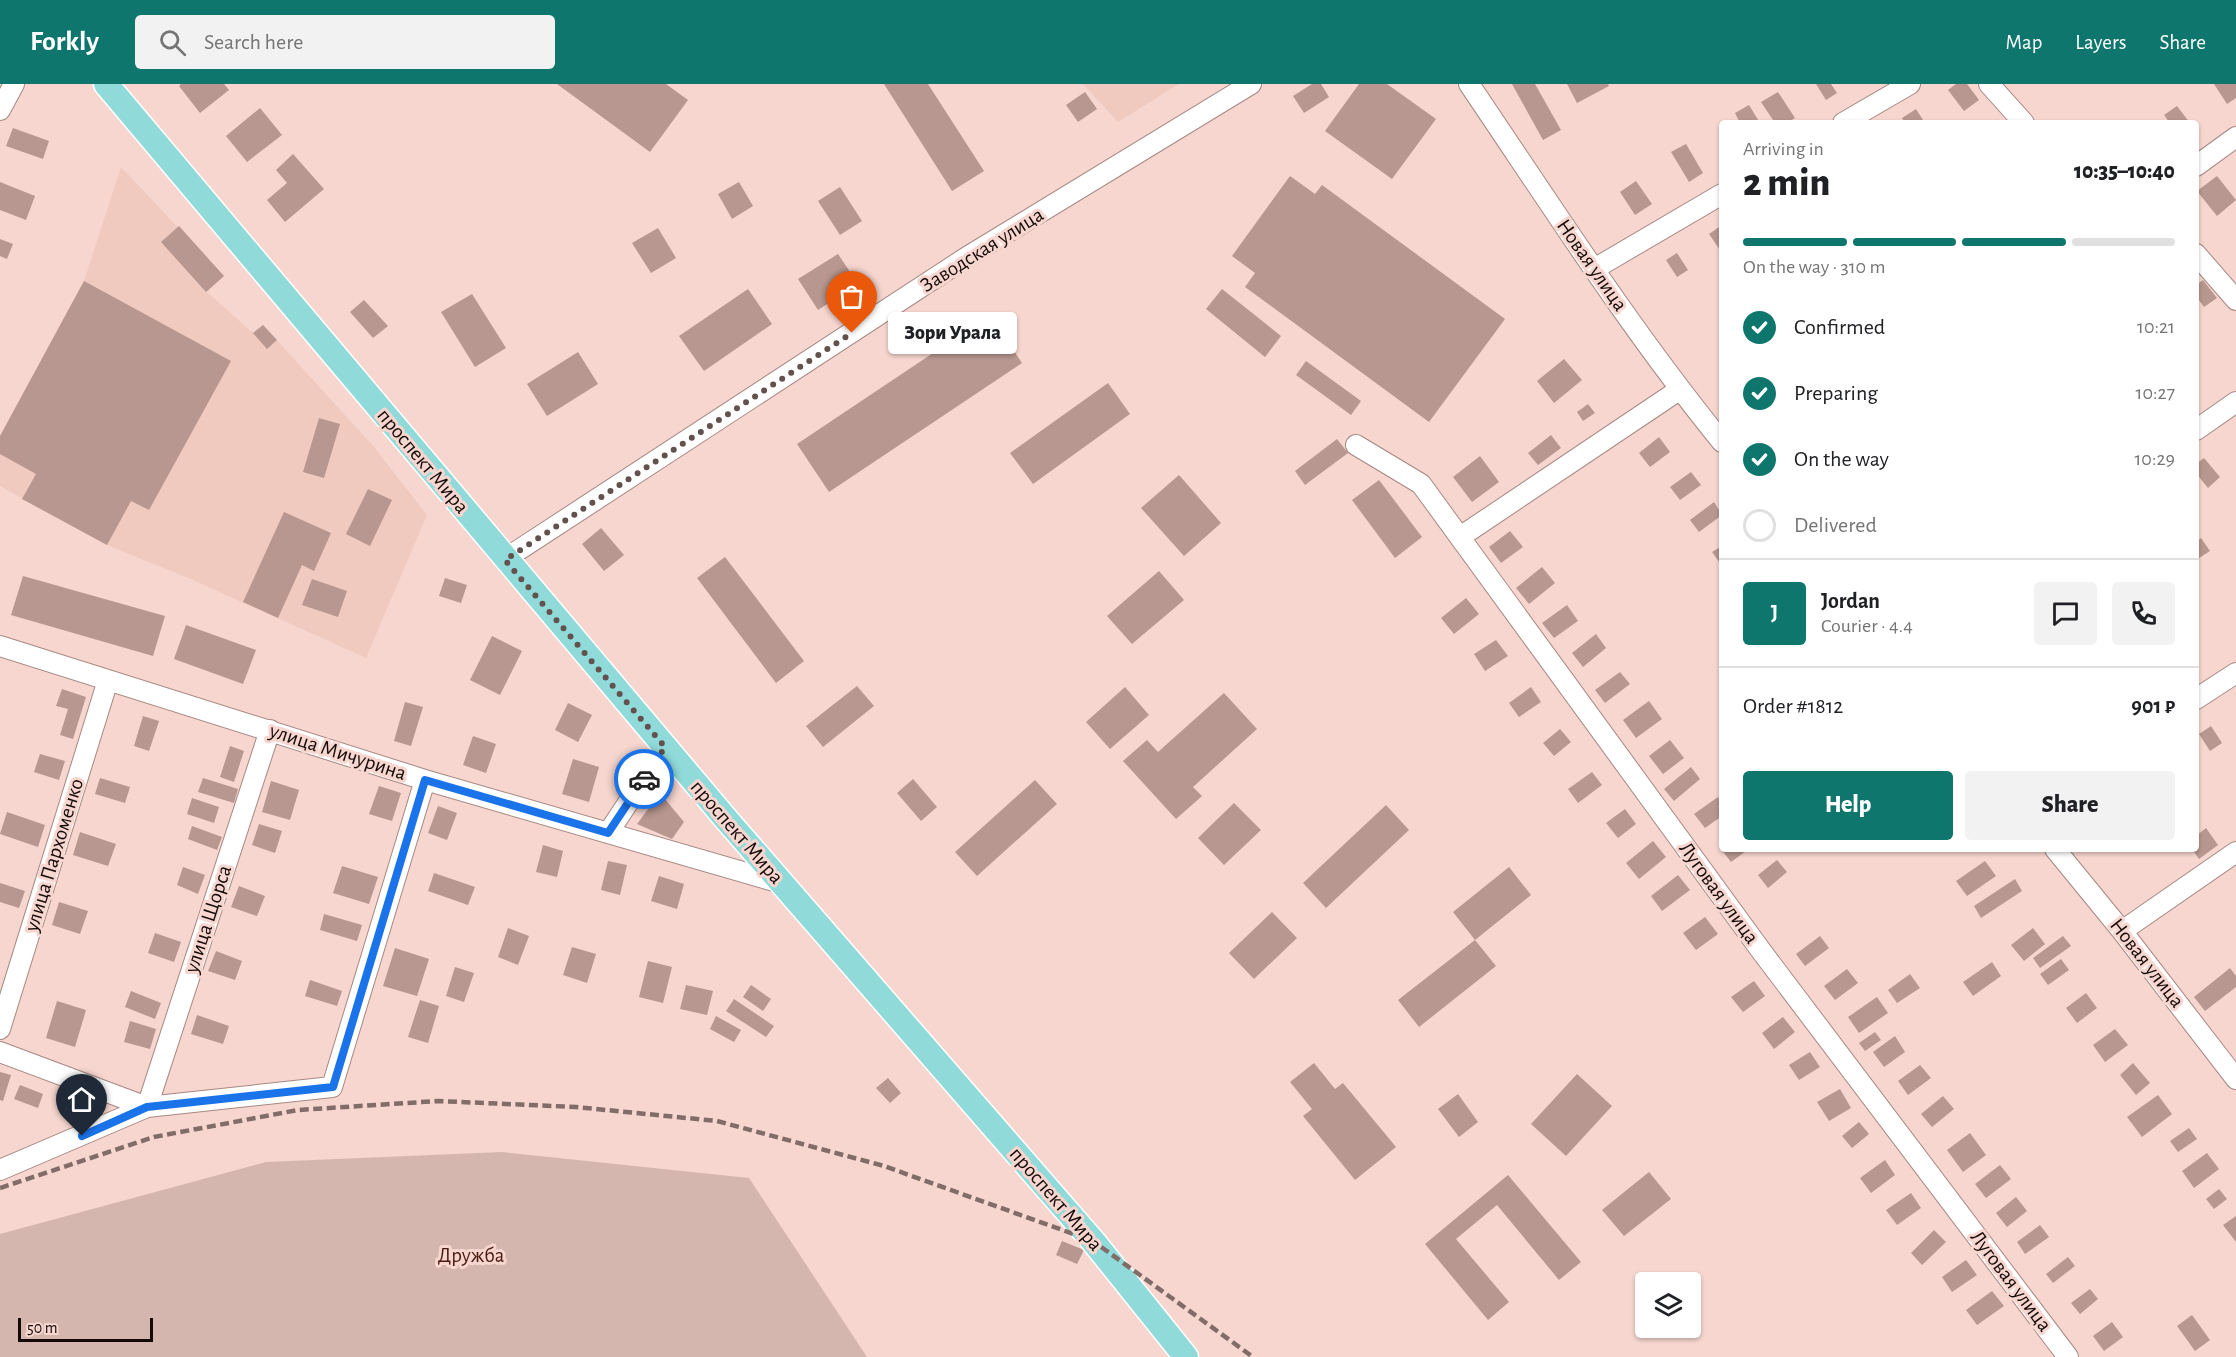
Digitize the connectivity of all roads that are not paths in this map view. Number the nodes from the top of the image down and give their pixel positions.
1 (14, 84) edge
2 (106, 84) edge
3 (1251, 84) edge
4 (1469, 84) edge
5 (1910, 84) edge
6 (1989, 84) edge
7 (0, 110) edge
8 (1848, 120) edge
9 (2021, 120) edge
10 (2236, 137) edge
11 (2199, 164) edge
12 (1719, 196) edge
13 (2199, 257) edge
14 (1594, 269) junction
15 (2236, 300) edge
16 (1679, 390) junction
17 (2236, 402) edge
18 (2199, 428) edge
19 (1719, 438) edge
20 (1356, 445) dead end
21 (1460, 537) junction
22 (505, 560) junction
23 (0, 646) edge
24 (2236, 673) edge
25 (108, 680) junction
26 (2199, 697) edge
27 (270, 730) junction
28 (665, 747) junction
29 (425, 780) junction
30 (608, 833) junction
31 (2057, 852) edge
32 (2236, 852) edge
33 (781, 883) junction
34 (2122, 932) junction
35 (0, 1029) edge
36 (0, 1052) edge
37 (2236, 1079) edge
38 (147, 1107) junction
39 (0, 1170) edge
40 (1186, 1357) edge
41 (2068, 1357) edge

1 - 7 street
2 - 22 main road, проспект Мира
3 - 22 street, Заводская улица
4 - 14 street, Новая улица
5 - 8 street
6 - 9 street
10 - 11 street
12 - 14 street
13 - 15 street
14 - 16 street, Новая улица
16 - 19 street, Новая улица
16 - 21 street
17 - 18 street
20 - 21 street, Луговая улица
21 - 41 street, Луговая улица
22 - 28 main road, проспект Мира
23 - 25 street, улица Мичурина
24 - 26 street
25 - 27 street, улица Мичурина
25 - 35 street, улица Пархоменко
27 - 29 street, улица Мичурина
27 - 38 street, улица Щорса
28 - 30 street
28 - 33 main road, проспект Мира
29 - 30 street, улица Мичурина
29 - 38 street
30 - 33 street, улица Мичурина
31 - 34 street, Новая улица
32 - 34 street
33 - 40 main road, проспект Мира
34 - 37 street, Новая улица
36 - 38 street
38 - 39 street

